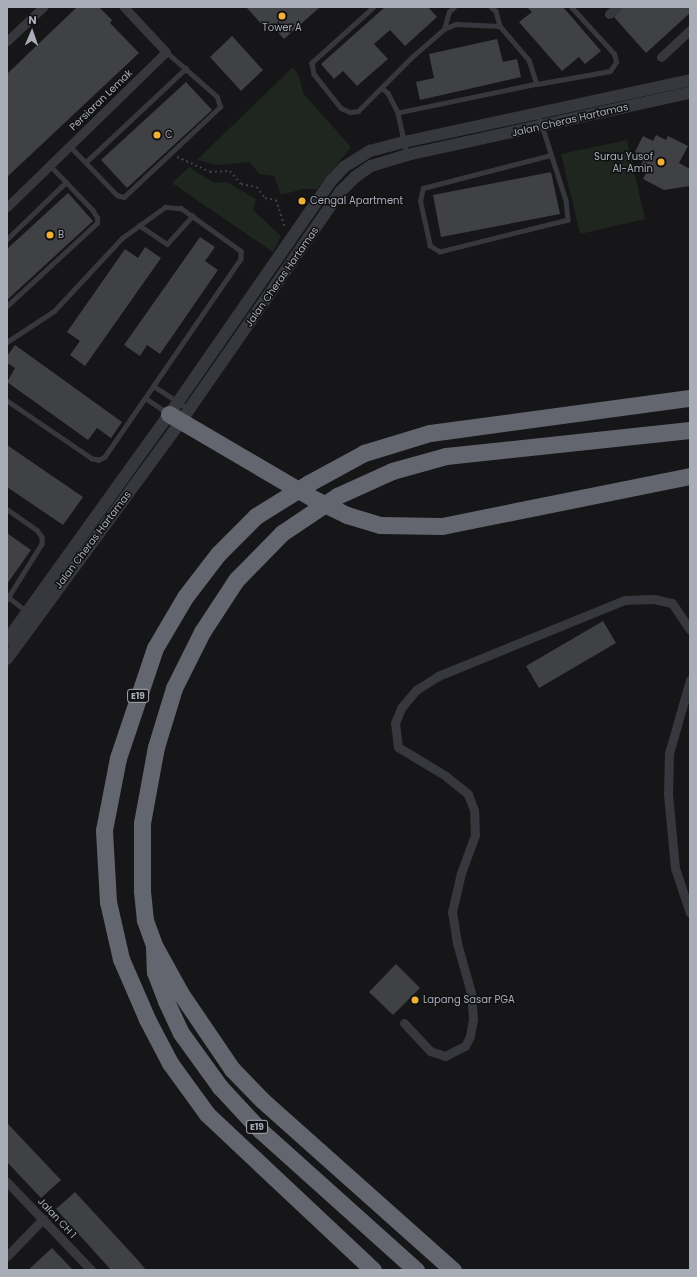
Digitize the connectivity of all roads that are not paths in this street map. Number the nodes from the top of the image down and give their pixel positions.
1 (43, 7) edge
2 (124, 7) edge
3 (374, 7) edge
4 (454, 7) edge
5 (491, 7) edge
6 (571, 7) edge
7 (617, 7) edge
8 (609, 14) dead end
9 (500, 26) junction
10 (444, 29) junction
11 (690, 30) edge
12 (7, 42) edge
13 (166, 52) junction
14 (660, 57) dead end
15 (186, 68) junction
16 (690, 80) edge
17 (537, 84) junction
18 (382, 88) junction
19 (690, 93) edge
20 (398, 113) junction
21 (538, 113) junction
22 (543, 127) junction
23 (404, 142) junction
24 (70, 146) junction
25 (407, 154) junction
26 (551, 155) junction
27 (86, 162) junction
28 (50, 166) junction
29 (66, 182) junction
30 (7, 207) edge
31 (192, 216) junction
32 (139, 225) junction
33 (7, 239) edge
34 (7, 306) edge
35 (7, 342) edge
36 (155, 387) junction
37 (690, 398) edge
38 (147, 399) junction
39 (7, 401) edge
40 (179, 411) junction
41 (690, 430) edge
42 (690, 476) edge
43 (7, 509) edge
44 (8, 598) edge
45 (31, 615) junction
46 (690, 630) edge
47 (7, 640) edge
48 (7, 659) edge
49 (690, 680) edge
50 (690, 913) edge
51 (154, 945) junction
52 (404, 1023) dead end
53 (7, 1182) edge
54 (42, 1219) junction
55 (7, 1256) edge
56 (451, 1267) edge
57 (91, 1270) edge
58 (372, 1270) edge
59 (416, 1270) edge

1 - 12 street
2 - 13 street
3 - 18 lane
4 - 10 lane
5 - 9 lane
6 - 17 lane
7 - 8 street
9 - 10 lane
9 - 17 lane
10 - 18 lane
11 - 14 street
13 - 15 lane
13 - 24 street, Persiaran Lemak
15 - 27 lane
15 - 27 lane
16 - 21 street, Jalan Cheras Hartamas
17 - 20 lane
18 - 20 lane
19 - 22 street, Jalan Cheras Hartamas
20 - 23 lane
21 - 22 lane
21 - 23 street, Jalan Cheras Hartamas
22 - 25 street, Jalan Cheras Hartamas
22 - 26 lane
23 - 25 lane
23 - 40 street, Jalan Cheras Hartamas
24 - 27 lane
24 - 28 street, Persiaran Lemak
25 - 40 street, Jalan Cheras Hartamas
26 - 26 lane
28 - 29 lane
28 - 30 street, Persiaran Lemak
29 - 33 lane
29 - 34 lane
31 - 32 lane
31 - 32 lane
31 - 36 lane
32 - 35 lane
36 - 38 lane
36 - 40 lane
37 - 58 highway, E19, bridge
38 - 39 lane
38 - 40 lane
40 - 42 highway
40 - 45 street, Jalan Cheras Hartamas
41 - 51 highway, E19, bridge
43 - 44 lane
44 - 45 lane
45 - 47 street, Jalan Cheras Hartamas
45 - 48 street, Jalan Cheras Hartamas
46 - 52 street
49 - 50 street
51 - 56 highway
51 - 59 highway, E19
53 - 54 street, Jalan CH 1
54 - 55 street
54 - 57 street, Jalan CH 1

